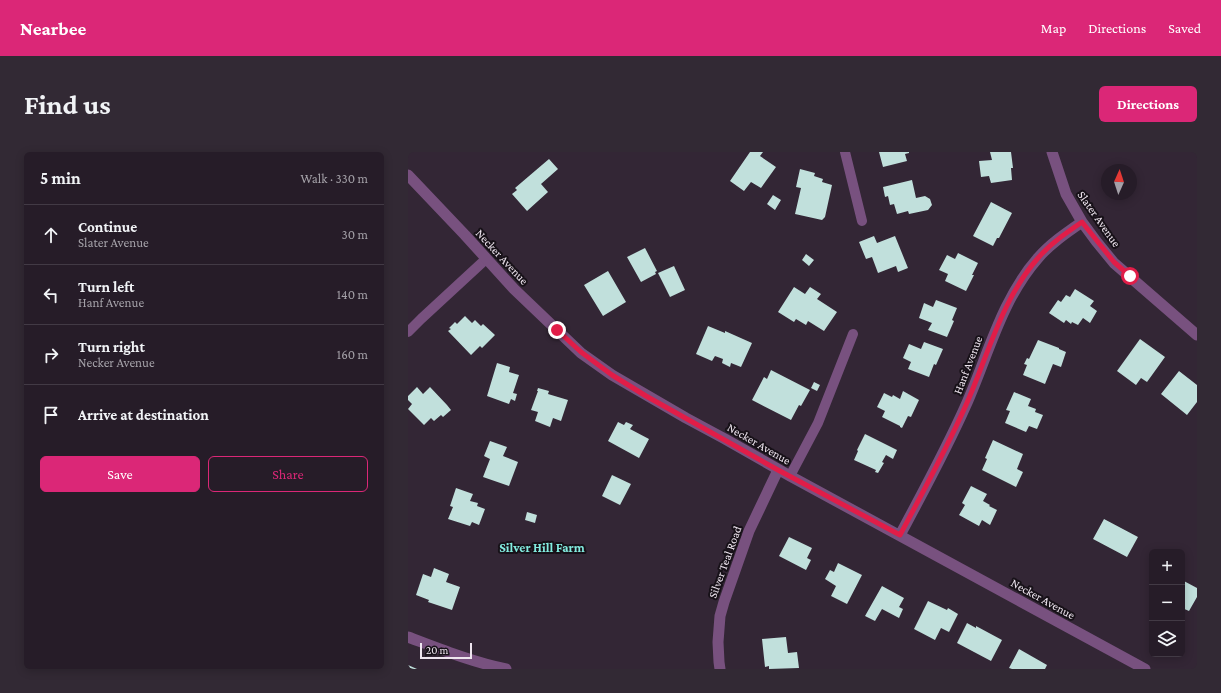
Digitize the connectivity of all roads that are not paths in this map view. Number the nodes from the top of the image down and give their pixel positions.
1 (845, 152) edge
2 (1052, 152) edge
3 (408, 175) edge
4 (862, 221) dead end
5 (1082, 222) junction
6 (486, 259) junction
7 (421, 319) junction
8 (408, 326) edge
9 (408, 332) edge
10 (853, 334) dead end
11 (1197, 335) edge
12 (778, 470) junction
13 (790, 476) junction
14 (900, 535) junction
15 (408, 637) edge
16 (506, 669) edge
17 (720, 669) edge
18 (1145, 669) edge

1 - 4 lane
2 - 5 street, Slater Avenue
3 - 6 street, Necker Avenue
5 - 11 street, Slater Avenue
5 - 14 street, Hanf Avenue
6 - 7 lane
6 - 12 street, Necker Avenue
7 - 8 lane
7 - 9 lane
10 - 13 lane
12 - 13 street, Necker Avenue
12 - 17 street, Silver Teal Road
13 - 14 street, Necker Avenue
14 - 18 street, Necker Avenue
15 - 16 street

